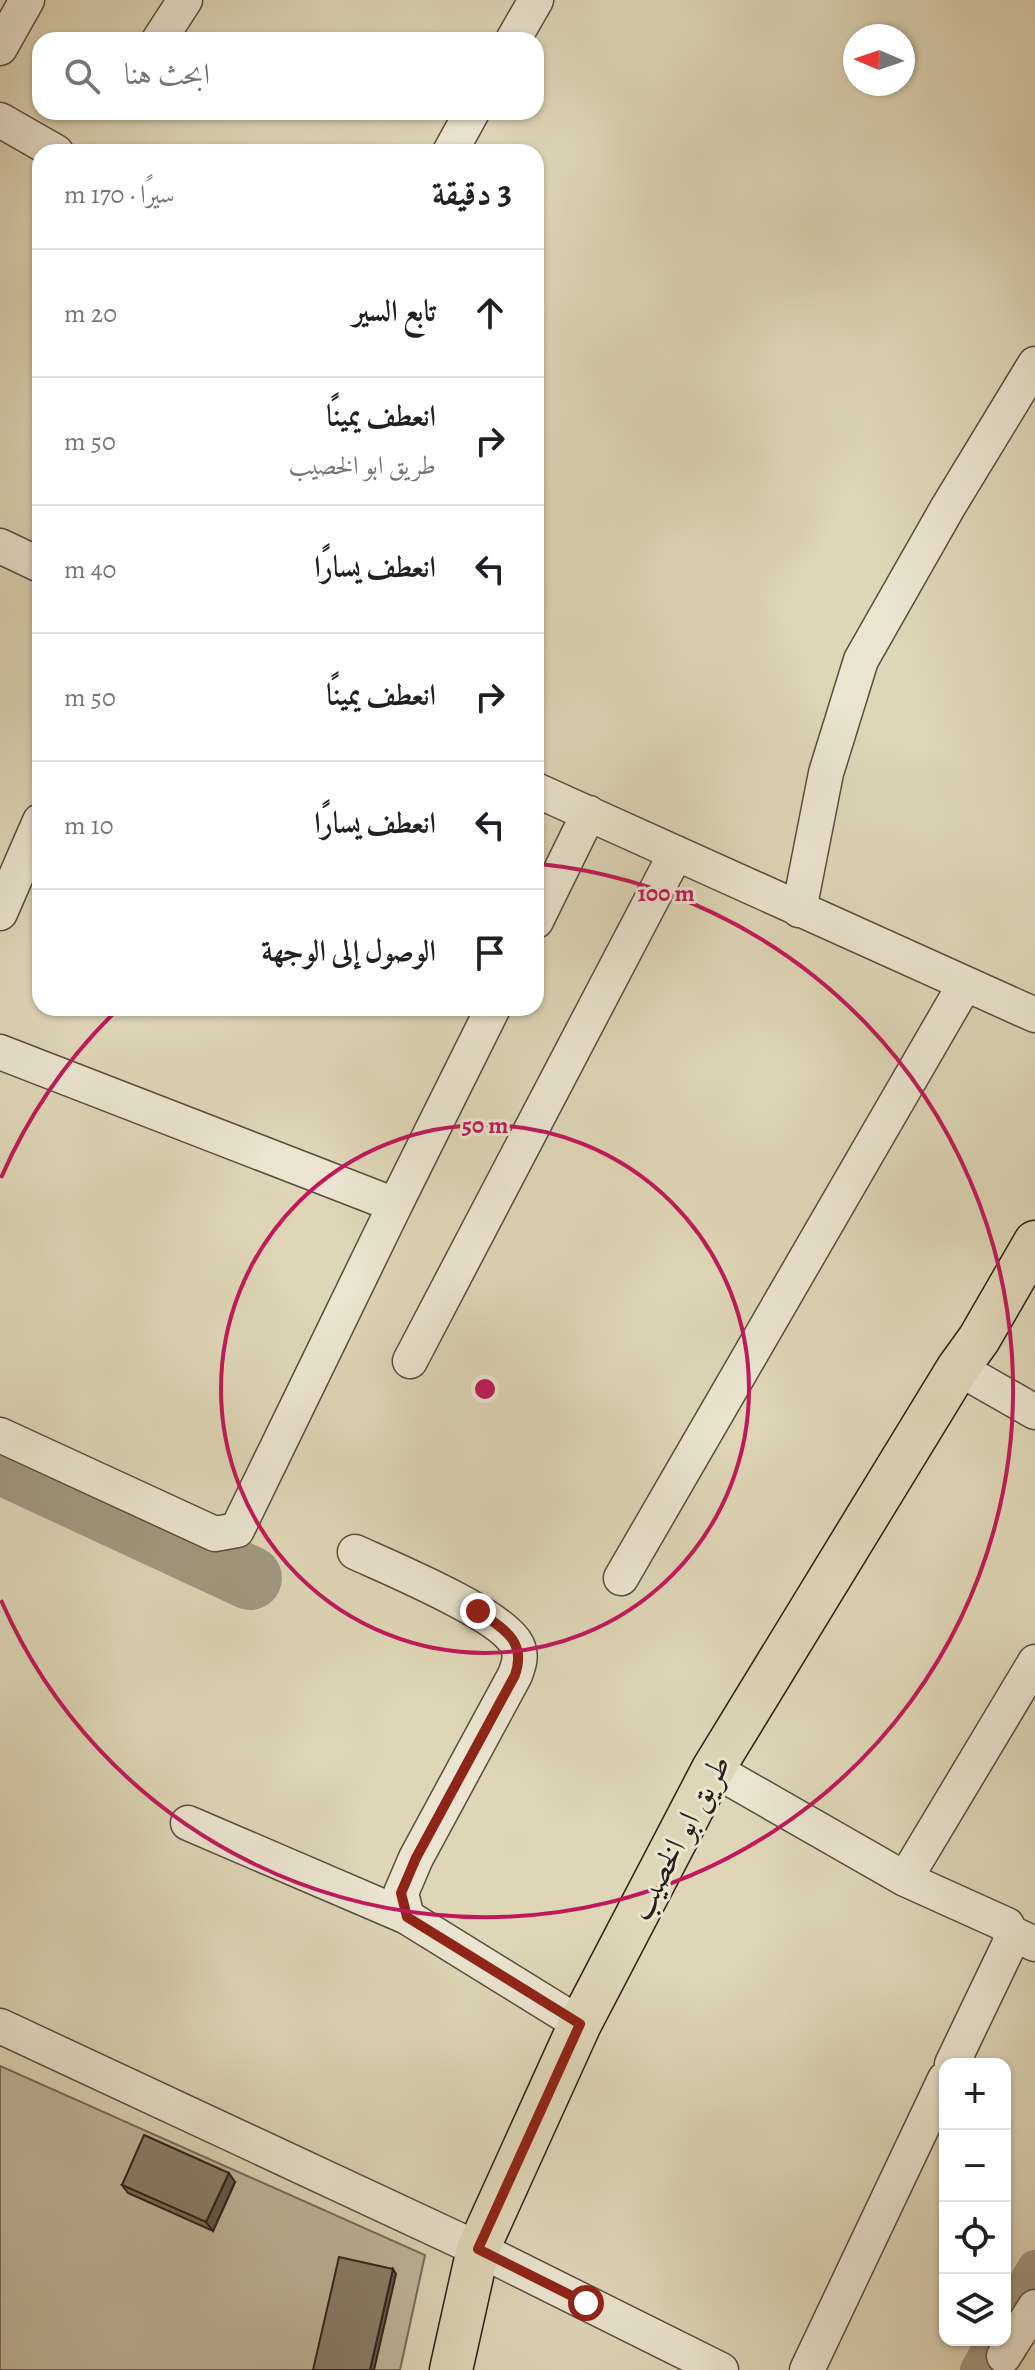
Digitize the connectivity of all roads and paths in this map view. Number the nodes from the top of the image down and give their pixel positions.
1 (27, 0) edge
2 (185, 0) edge
3 (536, 0) edge
4 (164, 32) edge
5 (518, 32) edge
6 (0, 48) edge
7 (0, 120) edge
8 (468, 120) edge
9 (42, 144) edge
10 (454, 144) edge
11 (1035, 364) edge
12 (0, 546) edge
13 (32, 561) edge
14 (544, 793) edge
15 (589, 813) junction
16 (32, 839) edge
17 (676, 853) junction
18 (544, 905) edge
19 (799, 910) junction
20 (0, 913) edge
21 (965, 984) junction
22 (1035, 1015) edge
23 (489, 1016) edge
24 (0, 1052) edge
25 (395, 1205) junction
26 (1035, 1242) edge
27 (1035, 1278) edge
28 (968, 1353) junction
29 (410, 1361) dead end
30 (1035, 1412) edge
31 (0, 1435) edge
32 (355, 1552) dead end
33 (621, 1578) dead end
34 (1035, 1662) edge
35 (713, 1769) junction
36 (188, 1823) dead end
37 (905, 1879) junction
38 (407, 1917) junction
39 (1023, 1938) edge
40 (580, 2024) junction
41 (0, 2026) edge
42 (955, 2058) edge
43 (939, 2092) edge
44 (478, 2249) junction
45 (1035, 2307) edge
46 (1004, 2356) dead end
47 (451, 2370) edge
48 (721, 2370) edge
49 (807, 2370) edge

1 - 6 street
2 - 4 street
3 - 5 street
7 - 9 street
8 - 10 street
11 - 19 street
12 - 13 street
14 - 15 street
15 - 17 street
15 - 18 street
16 - 20 street
17 - 19 street
17 - 29 street
19 - 21 street
21 - 22 street
21 - 33 street
23 - 25 street
24 - 25 street
25 - 31 street
26 - 28 main road, طريق ابو الخصيب
27 - 28 main road, طريق ابو الخصيب
28 - 30 street
28 - 35 main road, طريق ابو الخصيب
32 - 38 street
34 - 37 street
35 - 37 street
35 - 40 main road, طريق ابو الخصيب
36 - 38 street
37 - 39 street
38 - 40 street
39 - 42 street
40 - 44 main road, طريق ابو الخصيب
41 - 44 street
43 - 49 street
44 - 47 main road, طريق ابو الخصيب
44 - 48 street
45 - 46 street

